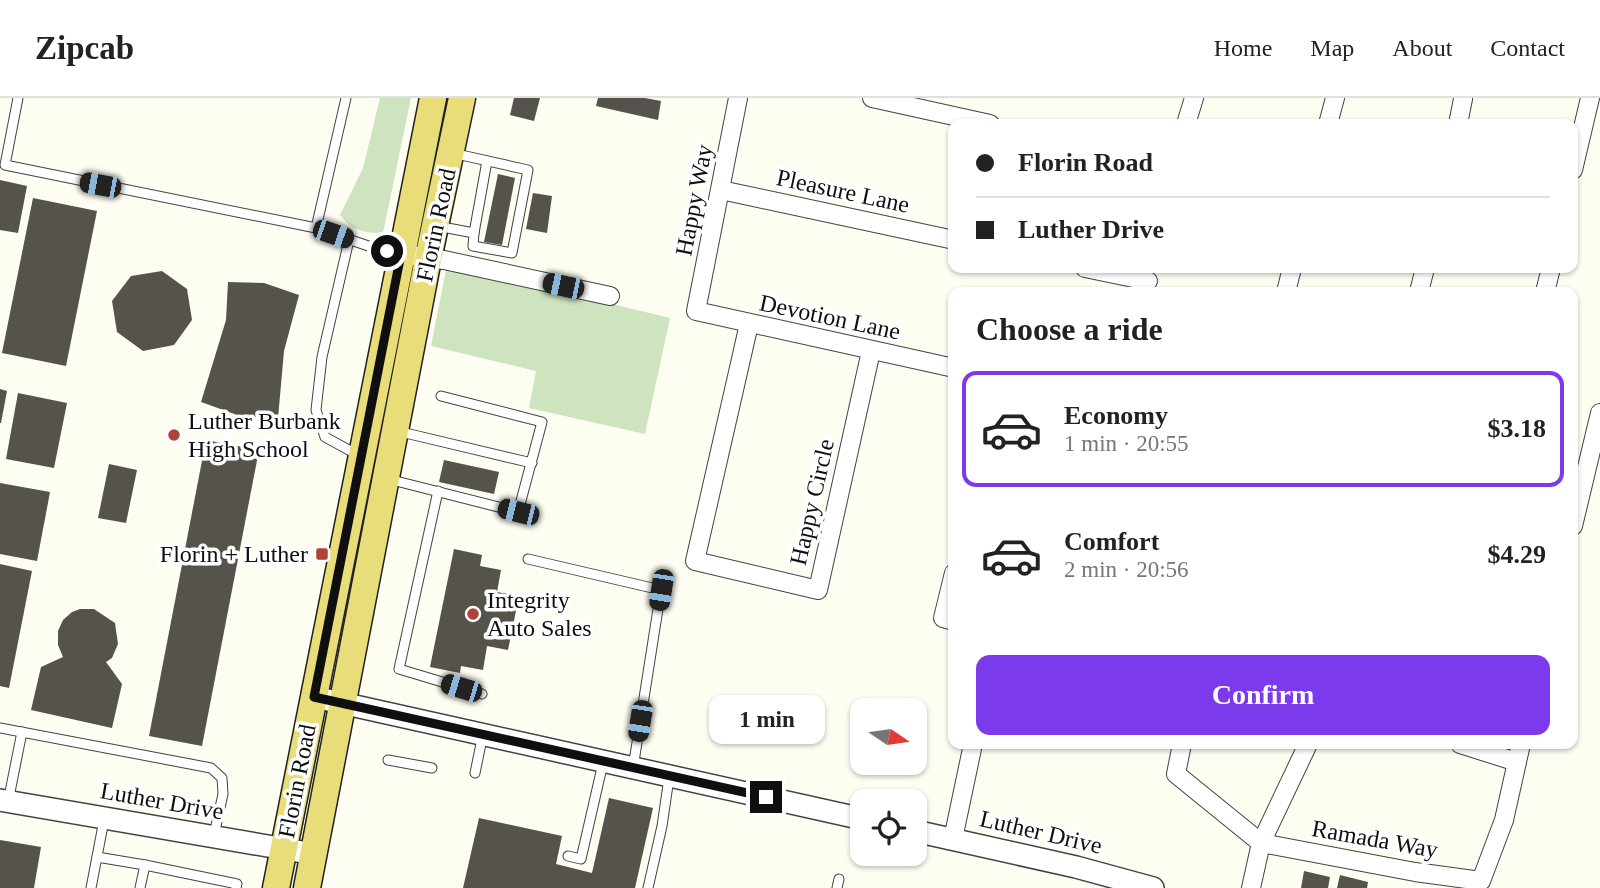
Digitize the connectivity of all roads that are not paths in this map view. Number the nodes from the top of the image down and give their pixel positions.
1 (19, 98) edge
2 (346, 98) edge
3 (433, 98) edge
4 (462, 98) edge
5 (738, 98) edge
6 (872, 98) edge
7 (1194, 98) edge
8 (1335, 98) edge
9 (1461, 98) edge
10 (1479, 98) edge
11 (1590, 98) edge
12 (967, 119) edge
13 (1188, 119) edge
14 (1329, 119) edge
15 (1459, 119) edge
16 (1578, 149) edge
17 (451, 153) junction
18 (487, 160) junction
19 (2, 164) edge
20 (721, 190) junction
21 (435, 226) junction
22 (316, 228) junction
23 (474, 233) junction
24 (948, 239) edge
25 (349, 240) junction
26 (401, 254) junction
27 (428, 259) junction
28 (1111, 273) edge
29 (1148, 280) edge
30 (610, 296) dead end
31 (696, 311) joint
32 (749, 324) junction
33 (872, 351) junction
34 (948, 367) edge
35 (441, 396) dead end
36 (1600, 413) edge
37 (395, 430) junction
38 (361, 456) junction
39 (532, 463) junction
40 (386, 478) junction
41 (438, 491) junction
42 (1578, 505) edge
43 (528, 559) dead end
44 (948, 598) edge
45 (948, 619) edge
46 (482, 694) dead end
47 (314, 697) junction
48 (343, 703) junction
49 (0, 728) edge
50 (22, 732) junction
51 (483, 734) junction
52 (972, 749) edge
53 (1181, 749) edge
54 (1306, 749) edge
55 (1476, 749) edge
56 (1520, 749) edge
57 (388, 760) dead end
58 (603, 761) junction
59 (1517, 762) junction
60 (432, 768) dead end
61 (633, 768) junction
62 (475, 773) dead end
63 (670, 776) junction
64 (4, 801) edge
65 (850, 816) edge
66 (105, 818) junction
67 (927, 834) edge
68 (213, 837) junction
69 (953, 839) junction
70 (1261, 843) junction
71 (284, 850) junction
72 (314, 854) junction
73 (568, 856) dead end
74 (97, 857) junction
75 (145, 865) junction
76 (1102, 881) edge
77 (91, 888) edge
78 (140, 888) edge
79 (236, 888) edge
80 (276, 888) edge
81 (307, 888) edge
82 (648, 888) edge
83 (1153, 888) edge
84 (1251, 888) edge

1 - 19 lane
2 - 22 lane
3 - 26 main road, Florin Road
4 - 17 main road, Florin Road
5 - 20 street, Happy Way
6 - 12 street
7 - 13 street
8 - 14 street
9 - 10 street
9 - 15 street
11 - 16 street
17 - 18 lane
17 - 21 main road, Florin Road
18 - 23 lane
18 - 23 lane
19 - 22 lane
20 - 24 street, Pleasure Lane
20 - 31 street, Happy Way
21 - 23 lane
21 - 27 main road, Florin Road
22 - 25 lane
25 - 26 lane
25 - 38 lane
26 - 27 street
26 - 38 main road, Florin Road
27 - 30 street
27 - 37 main road, Florin Road
28 - 29 street
31 - 32 street, Devotion Lane
32 - 33 street, Devotion Lane
32 - 33 street, Happy Circle
33 - 34 street, Devotion Lane
35 - 39 lane
36 - 42 street
37 - 39 lane
37 - 40 main road, Florin Road
38 - 47 main road, Florin Road
39 - 41 lane
40 - 41 lane
40 - 48 main road, Florin Road
41 - 46 lane
43 - 61 lane
44 - 45 street
47 - 48 street
47 - 71 main road, Florin Road
48 - 51 street
48 - 72 main road, Florin Road
49 - 50 lane
50 - 64 lane
50 - 68 lane
51 - 58 street
51 - 62 lane
52 - 69 street
53 - 70 street
54 - 70 street
55 - 59 street
56 - 59 street
57 - 60 lane
58 - 61 street
58 - 73 lane
59 - 70 street, Ramada Way
61 - 63 street
63 - 65 street
63 - 82 lane
64 - 66 street, Luther Drive
66 - 68 street, Luther Drive
66 - 74 lane
67 - 69 street, Luther Drive
68 - 71 street, Luther Drive
69 - 76 street, Luther Drive
70 - 84 street
71 - 72 street, Luther Drive
71 - 80 main road, Florin Road
72 - 81 main road, Florin Road
74 - 75 lane
74 - 77 lane
75 - 78 lane
75 - 79 lane
76 - 83 street, Luther Drive

